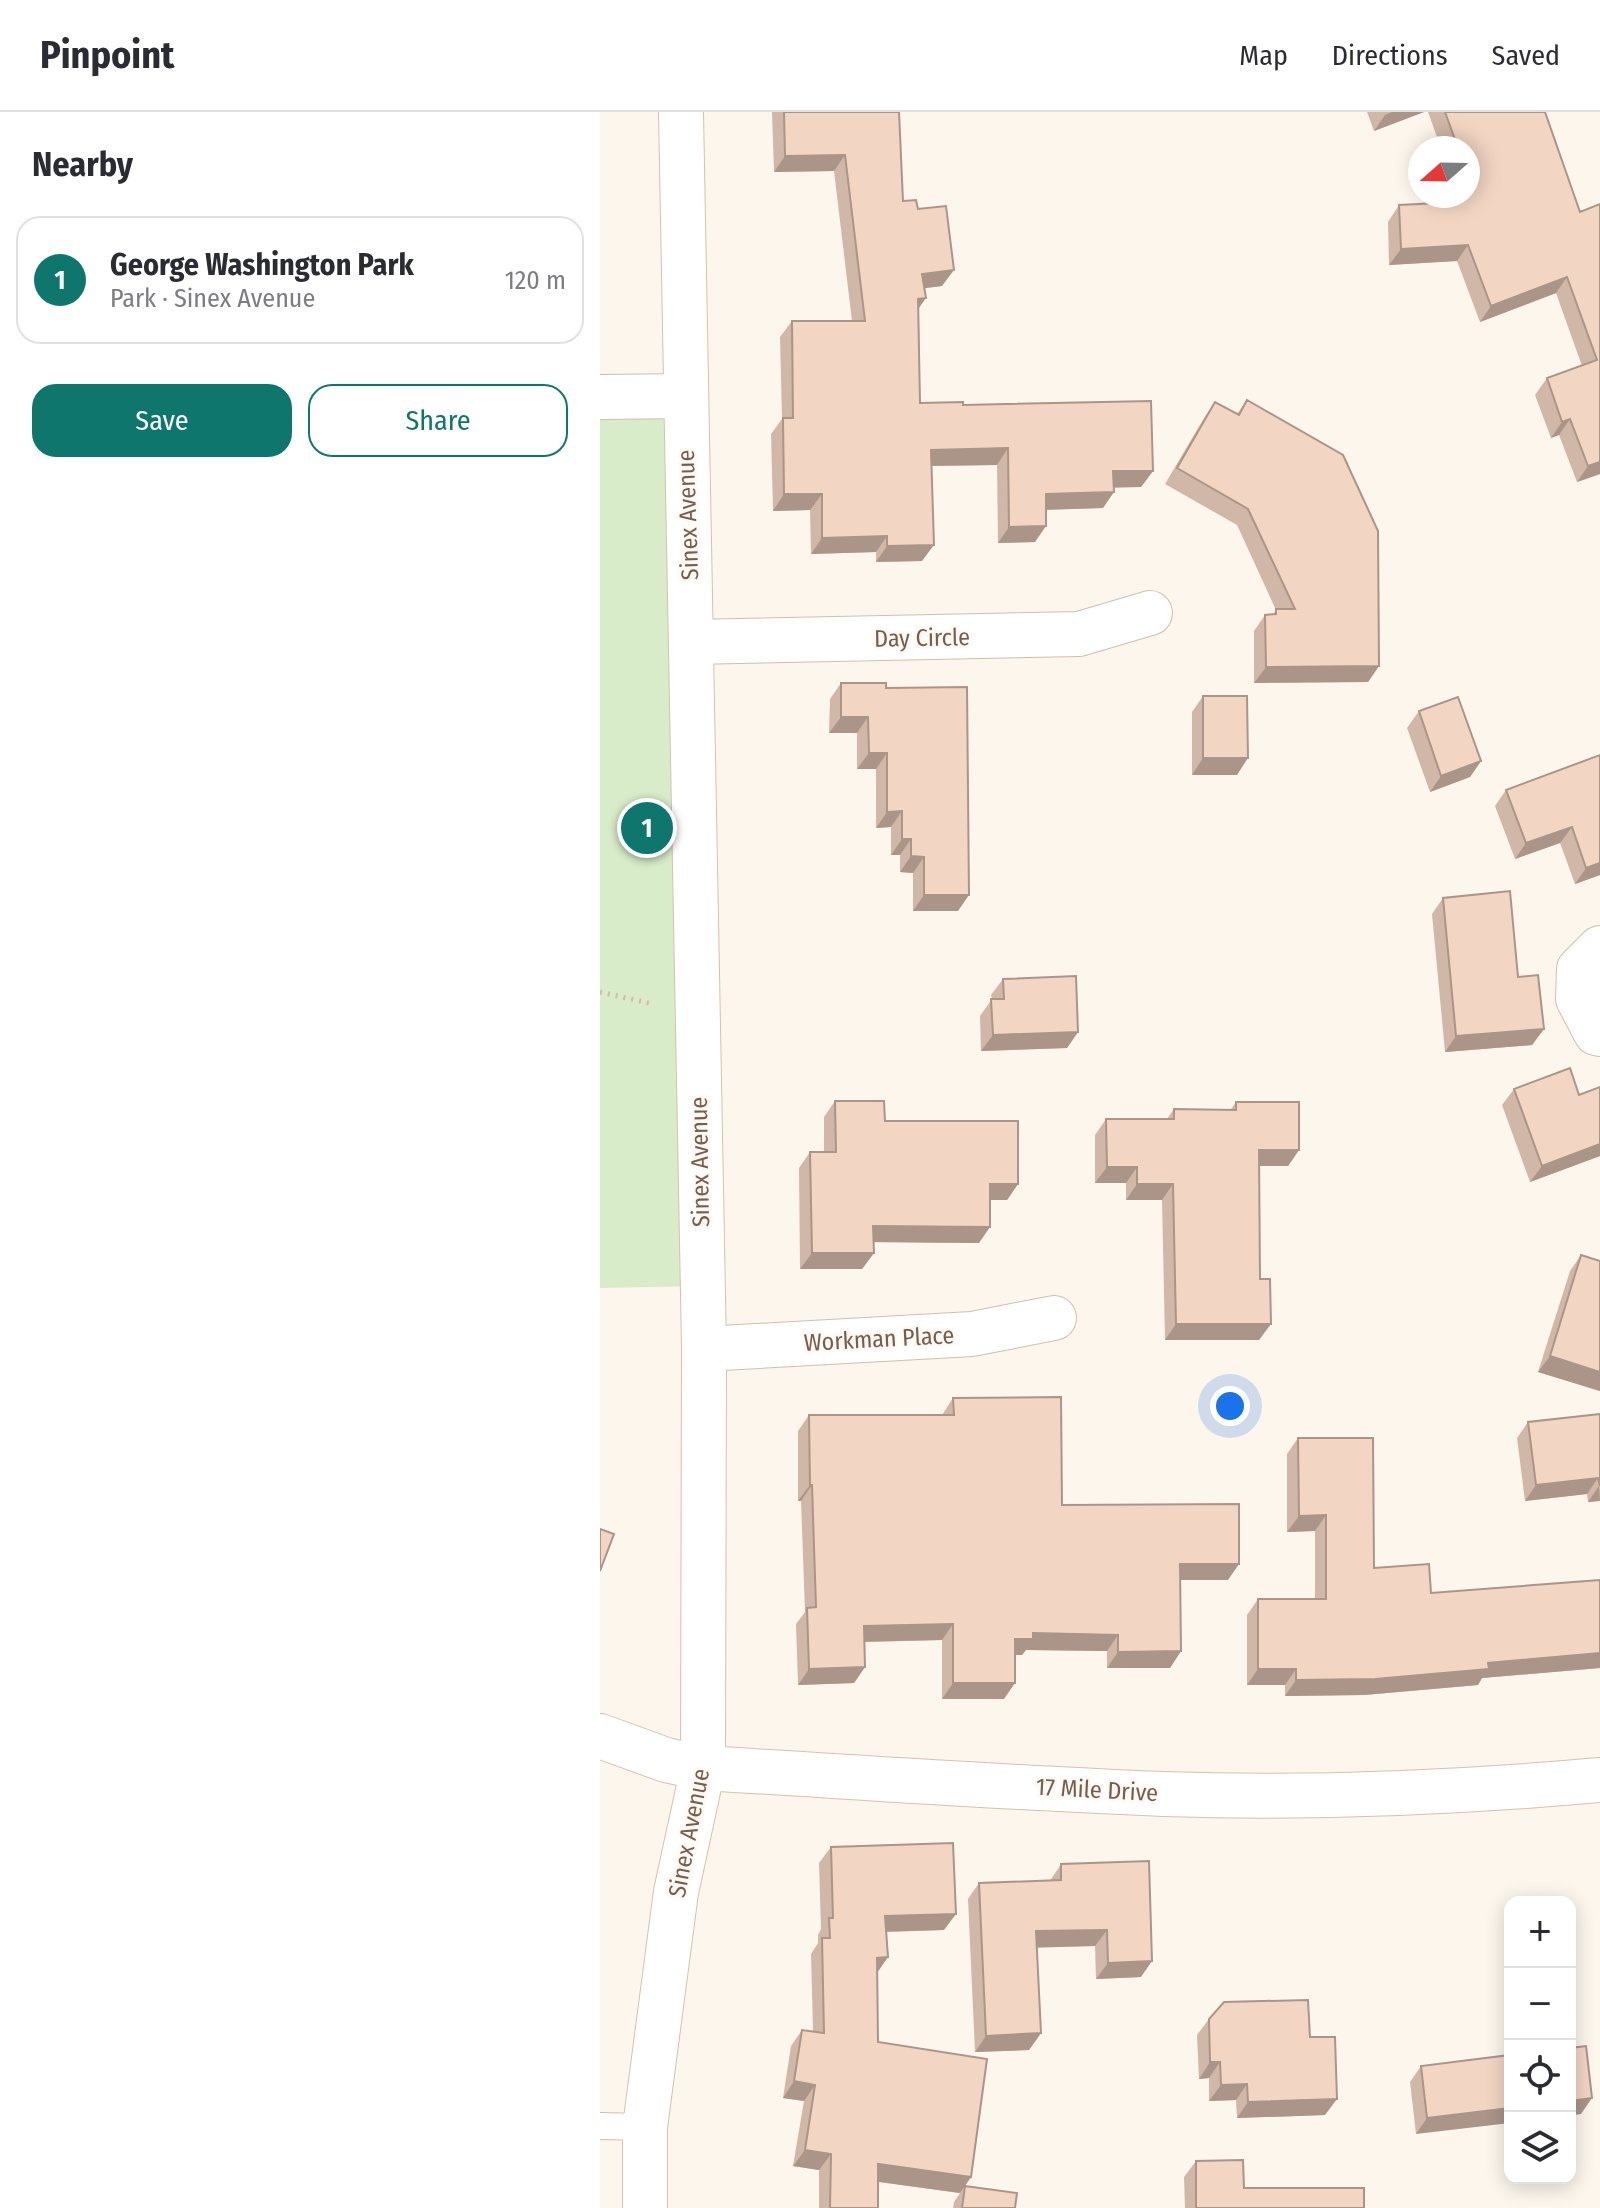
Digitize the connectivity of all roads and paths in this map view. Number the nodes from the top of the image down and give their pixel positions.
1 (681, 112) edge
2 (685, 396) junction
3 (600, 397) edge
4 (1150, 613) dead end
5 (691, 642) junction
6 (1600, 948) edge
7 (600, 992) edge
8 (696, 1014) junction
9 (1600, 1034) edge
10 (1054, 1318) dead end
11 (704, 1349) junction
12 (600, 1736) edge
13 (703, 1768) junction
14 (1600, 1780) edge
15 (600, 2126) edge
16 (645, 2127) junction
17 (645, 2208) edge

1 - 2 street, Sinex Avenue
2 - 3 street
2 - 5 street, Sinex Avenue
4 - 5 street, Day Circle
5 - 8 street, Sinex Avenue
6 - 9 street
7 - 8 path
8 - 11 street, Sinex Avenue
10 - 11 street, Workman Place
11 - 13 street, Sinex Avenue
12 - 13 street, 17 Mile Drive
13 - 14 street, 17 Mile Drive
13 - 16 street, Sinex Avenue
15 - 16 lane
16 - 17 street, Sinex Avenue

